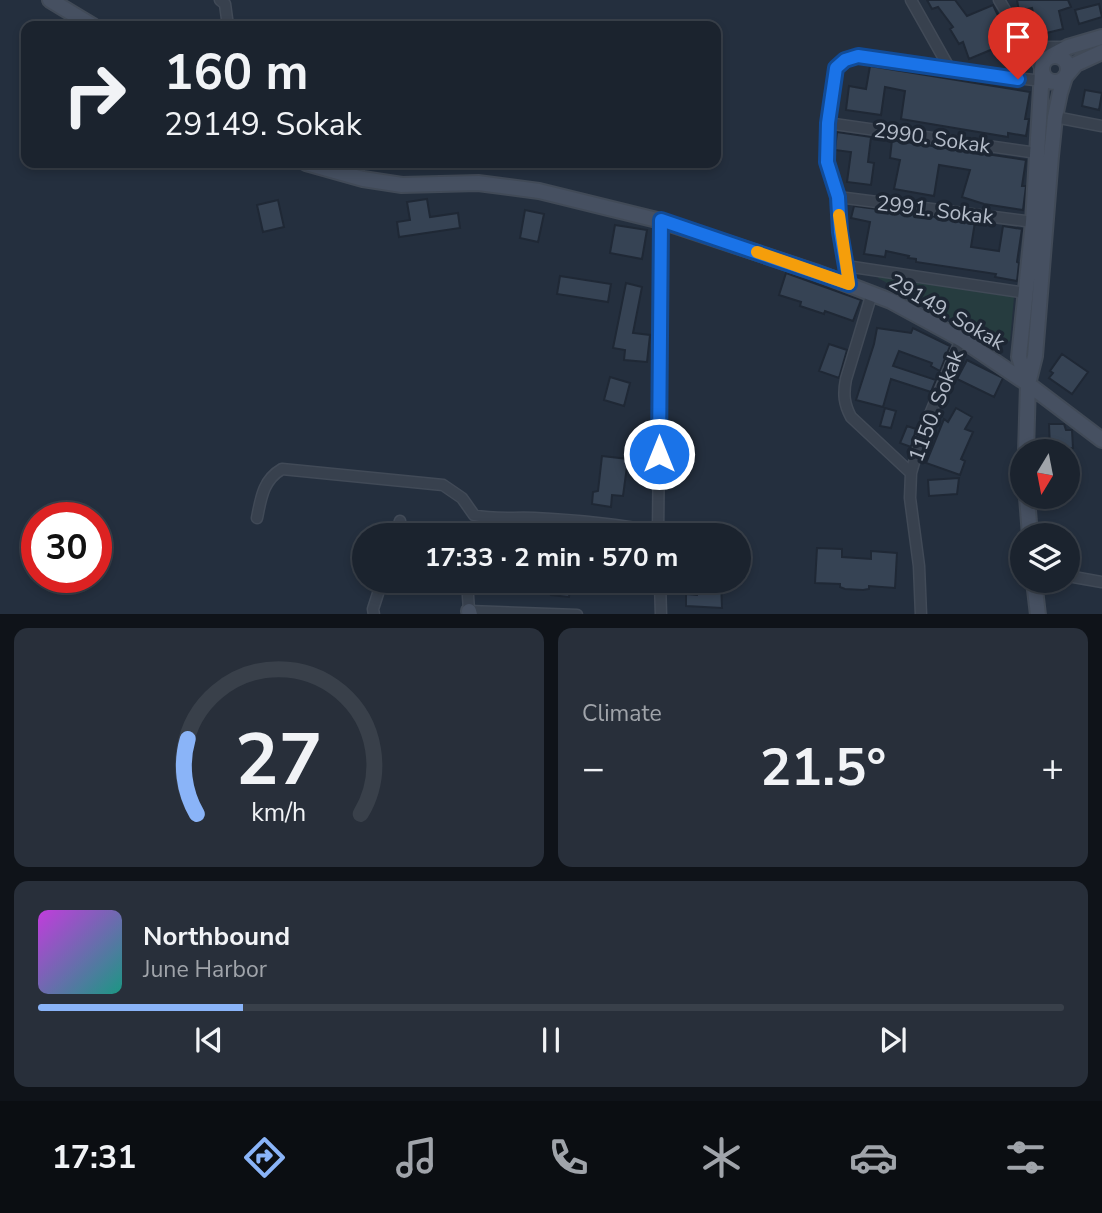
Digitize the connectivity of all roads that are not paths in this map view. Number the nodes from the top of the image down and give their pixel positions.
1 (50, 0) edge
2 (220, 0) edge
3 (911, 0) edge
4 (999, 0) edge
5 (85, 21) edge
6 (227, 21) edge
7 (1021, 35) junction
8 (1102, 37) edge
9 (1045, 52) junction
10 (1102, 52) edge
11 (951, 71) junction
12 (1050, 77) junction
13 (1055, 117) junction
14 (828, 123) junction
15 (1102, 126) edge
16 (1037, 153) junction
17 (324, 168) edge
18 (838, 197) junction
19 (661, 220) junction
20 (1032, 222) junction
21 (846, 266) junction
22 (849, 284) junction
23 (872, 293) junction
24 (1026, 293) junction
25 (961, 339) junction
26 (1028, 384) junction
27 (1026, 439) edge
28 (1102, 440) edge
29 (911, 473) junction
30 (257, 518) dead end
31 (613, 523) edge
32 (658, 523) edge
33 (1080, 578) edge
34 (1102, 582) edge
35 (378, 593) edge
36 (468, 593) edge
37 (660, 593) edge
38 (1035, 593) edge
39 (469, 613) edge
40 (374, 614) edge
41 (577, 614) edge
42 (661, 614) edge
43 (921, 614) edge
44 (1038, 614) edge

1 - 5 main road
2 - 6 street
3 - 11 street
4 - 7 street
7 - 9 street
7 - 12 street
8 - 9 main road
9 - 12 main road
9 - 12 main road
10 - 12 main road
11 - 12 street
11 - 14 street
12 - 13 main road
12 - 16 main road
13 - 15 street
13 - 26 main road
14 - 16 street, 2990. Sokak
14 - 18 street
16 - 20 main road
17 - 19 main road, 29149. Sokak
18 - 20 street, 2991. Sokak
18 - 21 street
19 - 22 main road, 29149. Sokak
19 - 32 street
20 - 24 main road
21 - 22 street
21 - 24 street
22 - 23 main road, 29149. Sokak
23 - 25 main road, 29149. Sokak
23 - 29 street
24 - 26 main road
25 - 26 main road, 29149. Sokak
25 - 29 street, 1150. Sokak
26 - 27 main road
26 - 28 main road, 29149. Sokak
29 - 43 street, 1150. Sokak
30 - 31 street
33 - 34 street
35 - 40 street
36 - 39 street
37 - 42 street
38 - 44 main road
39 - 41 street

